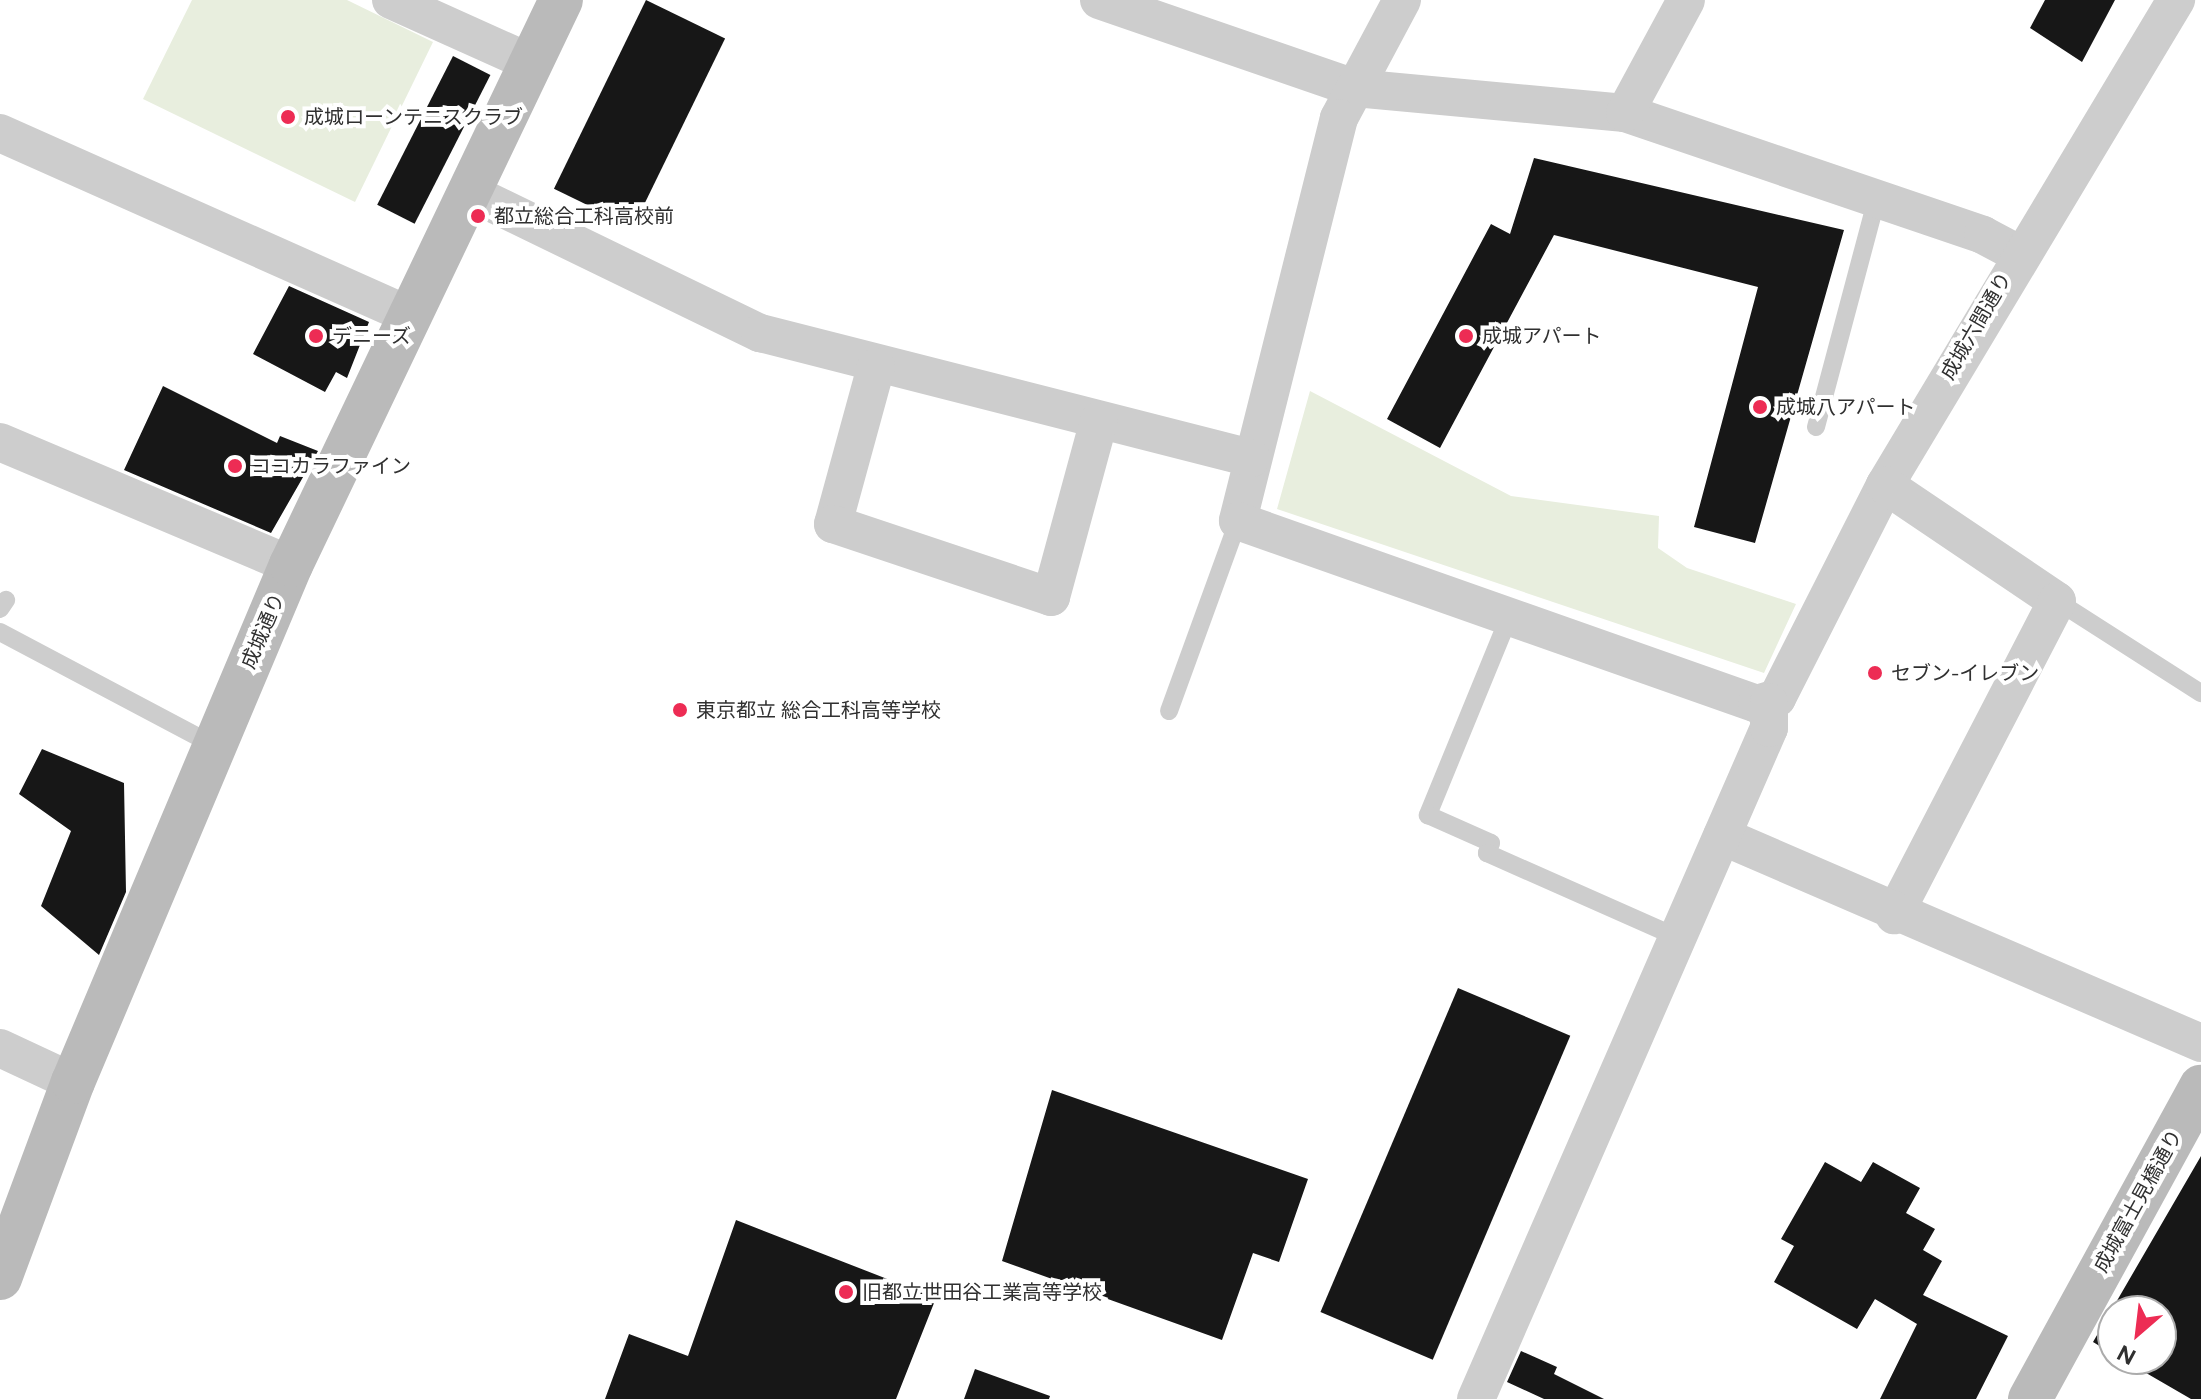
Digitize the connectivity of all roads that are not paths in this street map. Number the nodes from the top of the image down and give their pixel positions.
1 (391, 0) edge
2 (561, 0) edge
3 (1099, 0) edge
4 (1402, 0) edge
5 (1686, 0) edge
6 (2176, 0) edge
7 (529, 62) junction
8 (1355, 88) junction
9 (1625, 113) junction
10 (0, 133) edge
11 (467, 191) junction
12 (1877, 198) junction
13 (2018, 254) junction
14 (406, 314) junction
15 (876, 367) junction
16 (1099, 420) junction
17 (1816, 427) dead end
18 (0, 442) edge
19 (1251, 458) junction
20 (1885, 485) junction
21 (1238, 521) junction
22 (291, 565) junction
23 (2057, 601) junction
24 (1507, 622) junction
25 (0, 632) edge
26 (2201, 693) edge
27 (1769, 702) junction
28 (1169, 711) dead end
29 (215, 746) junction
30 (1722, 836) junction
31 (1894, 915) junction
32 (1677, 937) junction
33 (2201, 1043) edge
34 (0, 1048) edge
35 (73, 1082) junction
36 (2201, 1087) edge
37 (2190, 1133) edge
38 (0, 1278) edge
39 (1476, 1399) edge
40 (2030, 1399) edge

1 - 7 street
2 - 7 street, 成城通り
3 - 8 street
4 - 8 street
5 - 9 street
6 - 13 street, 成城六間通り
7 - 11 street, 成城通り
8 - 9 street
8 - 19 street
9 - 12 street
10 - 14 street
11 - 14 street, 成城通り
11 - 15 street
12 - 13 street
12 - 17 lane
13 - 20 street, 成城六間通り
14 - 22 street, 成城通り
15 - 16 street
15 - 16 street
16 - 19 street
18 - 22 street
19 - 21 street
20 - 23 street
20 - 27 street, 成城六間通り
21 - 24 street
21 - 28 lane
22 - 29 street, 成城通り
23 - 26 lane
23 - 31 street
24 - 27 street
24 - 32 lane
25 - 29 lane
27 - 30 street, 成城六間通り
29 - 35 street, 成城通り
30 - 31 street
30 - 32 street, 成城六間通り
31 - 33 street
32 - 39 street, 成城六間通り
34 - 35 street
35 - 38 street, 成城通り
36 - 37 street, 成城富士見橋通り
37 - 40 street, 成城富士見橋通り

